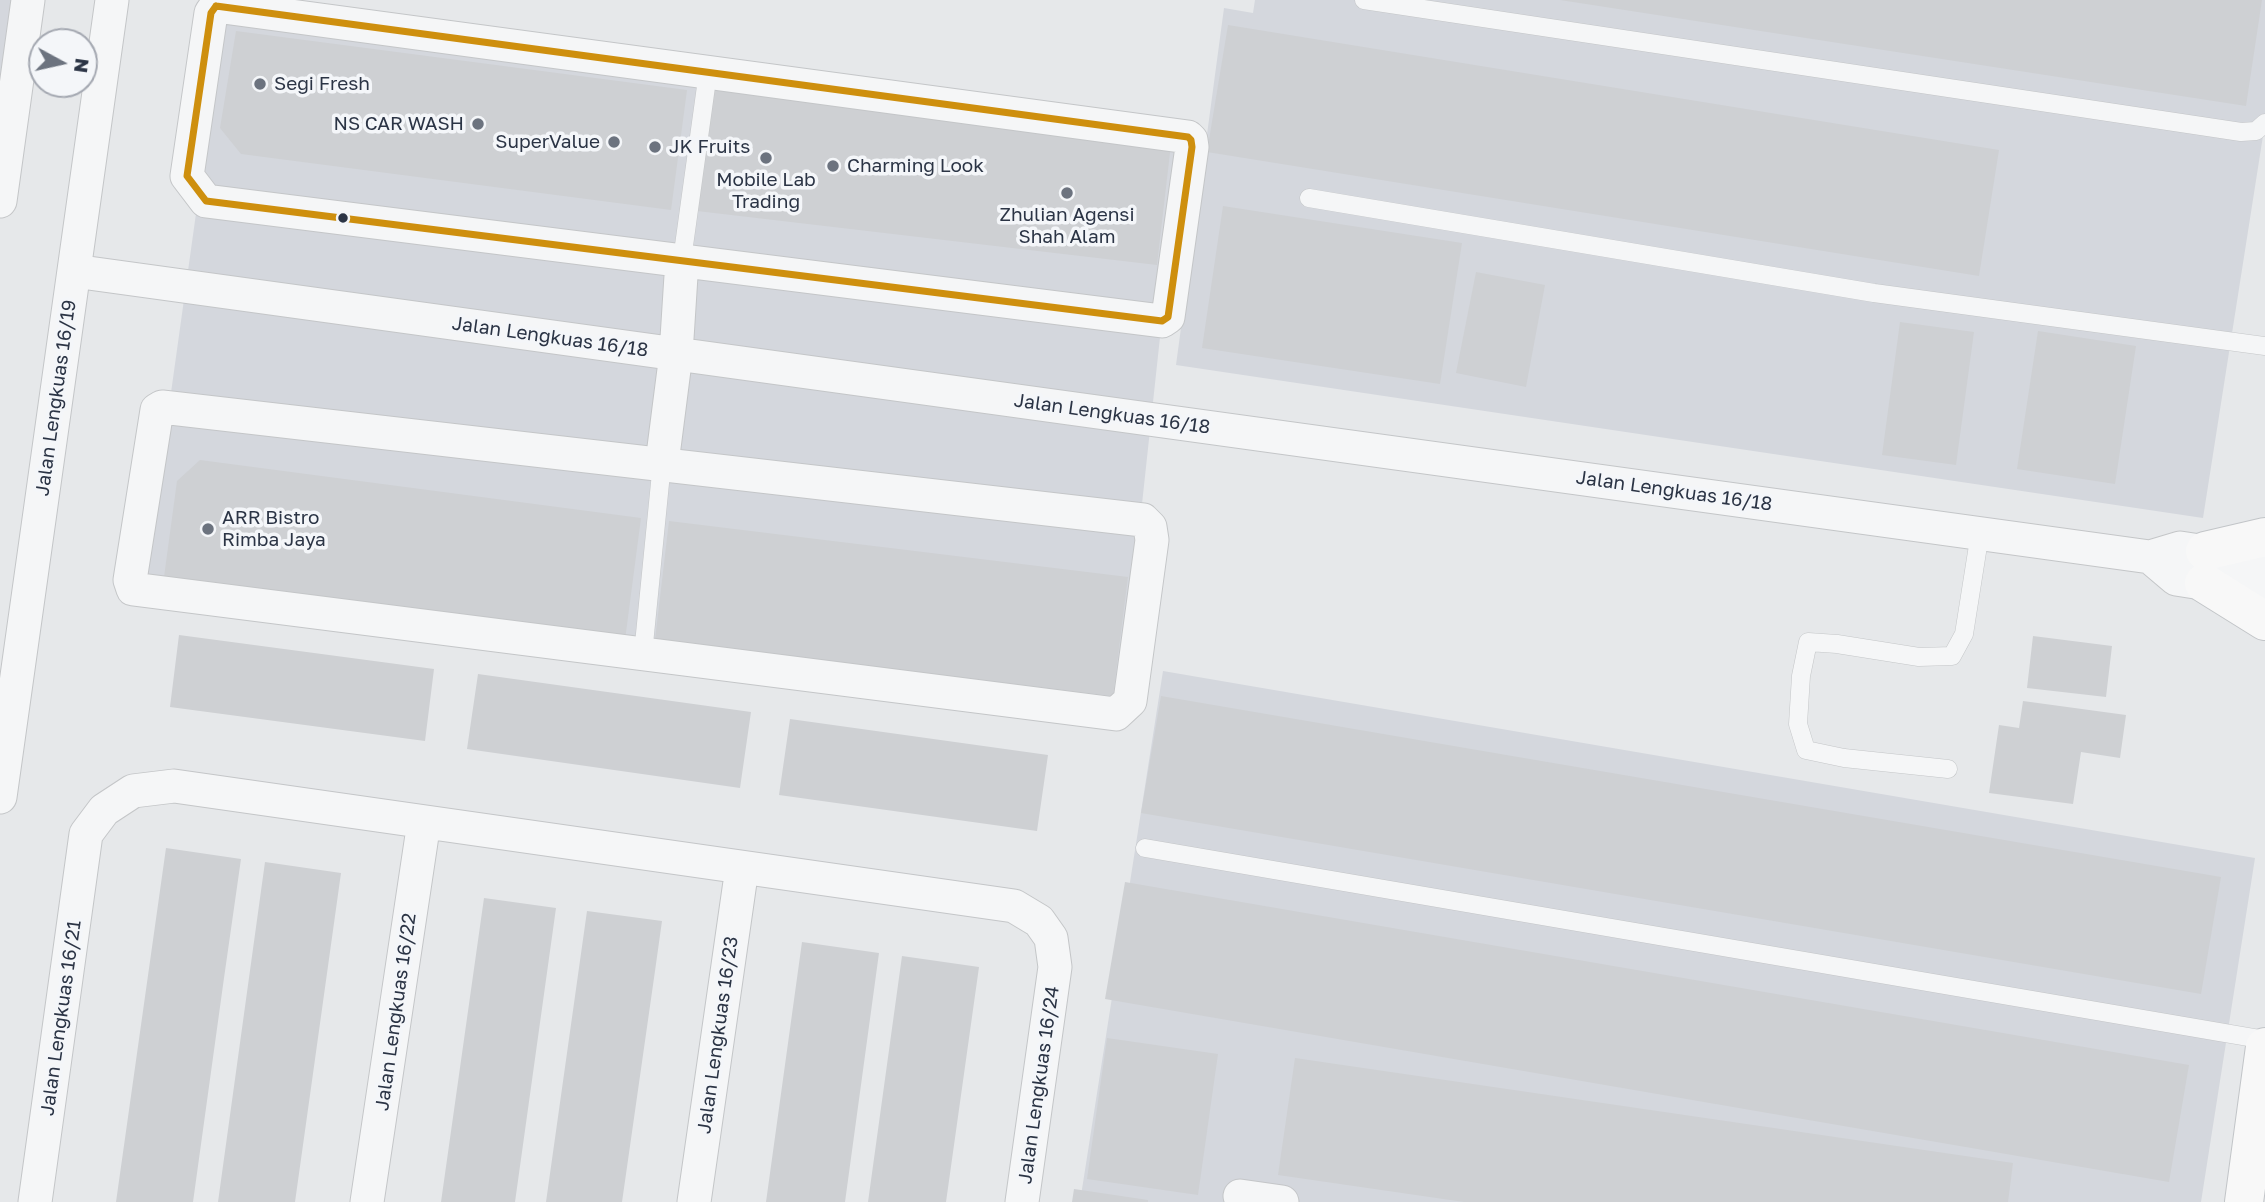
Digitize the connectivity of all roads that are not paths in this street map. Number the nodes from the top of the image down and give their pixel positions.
1 (28, 0) edge
2 (112, 0) edge
3 (1364, 0) edge
4 (708, 72) junction
5 (2265, 123) edge
6 (1309, 198) dead end
7 (0, 201) edge
8 (682, 260) junction
9 (74, 271) junction
10 (2265, 346) edge
11 (676, 354) junction
12 (662, 463) junction
13 (1980, 533) junction
14 (2265, 537) edge
15 (2265, 561) edge
16 (2204, 567) junction
17 (2265, 593) edge
18 (2265, 621) edge
19 (643, 654) junction
20 (1948, 769) dead end
21 (0, 797) edge
22 (424, 822) junction
23 (1145, 848) dead end
24 (742, 868) junction
25 (2265, 1040) edge
26 (2265, 1047) edge
27 (1240, 1196) dead end
28 (35, 1202) edge
29 (368, 1202) edge
30 (694, 1202) edge
31 (1022, 1202) edge
32 (1282, 1202) edge
33 (2244, 1202) edge

1 - 7 street
2 - 9 street, Jalan Lengkuas 16/19
3 - 5 lane
4 - 8 lane
4 - 8 street
4 - 8 street
6 - 10 lane
8 - 11 street
9 - 11 street, Jalan Lengkuas 16/18
9 - 21 street, Jalan Lengkuas 16/19
11 - 12 street
11 - 13 street, Jalan Lengkuas 16/18
12 - 19 lane
12 - 19 street
12 - 19 street
13 - 16 street, Jalan Lengkuas 16/18
13 - 20 lane
14 - 16 main road
15 - 16 street, Jalan Lengkuas 16/18
16 - 17 street, Jalan Lengkuas 16/18
16 - 18 main road
22 - 24 street
22 - 28 street, Jalan Lengkuas 16/21
22 - 29 street, Jalan Lengkuas 16/22
23 - 25 lane
24 - 30 street, Jalan Lengkuas 16/23
24 - 31 street, Jalan Lengkuas 16/24
26 - 33 main road
27 - 32 street

